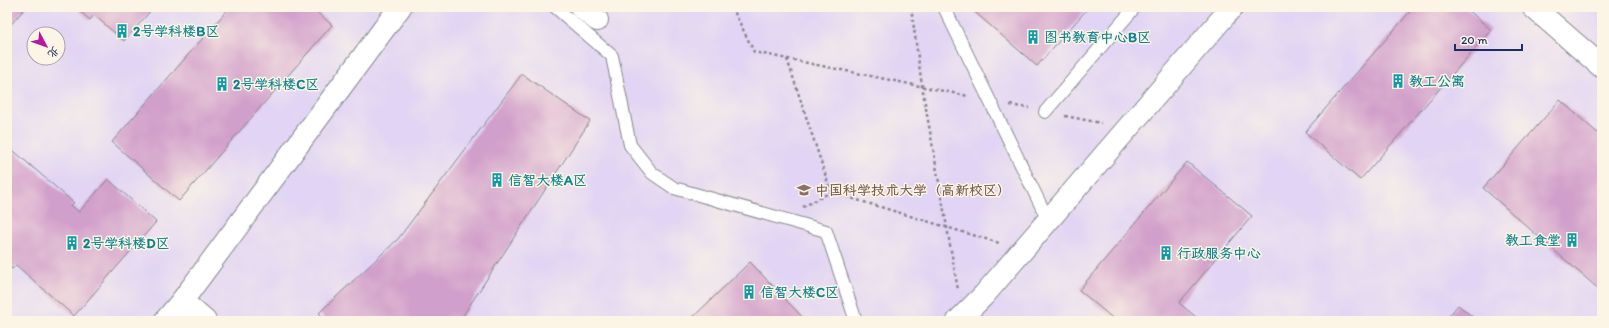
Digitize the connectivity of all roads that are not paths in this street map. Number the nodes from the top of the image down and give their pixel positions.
1 (400, 7) edge
2 (555, 7) edge
3 (944, 7) edge
4 (1135, 7) edge
5 (1232, 7) edge
6 (1533, 7) edge
7 (1602, 67) edge
8 (1045, 112) road end
9 (1048, 220) junction
10 (182, 301) junction
11 (960, 319) edge
12 (166, 321) edge
13 (205, 321) edge
14 (856, 321) edge

1 - 10 street
2 - 14 lane
3 - 9 lane
4 - 8 lane
5 - 9 street
6 - 7 street
9 - 11 street
10 - 12 street
10 - 13 street

